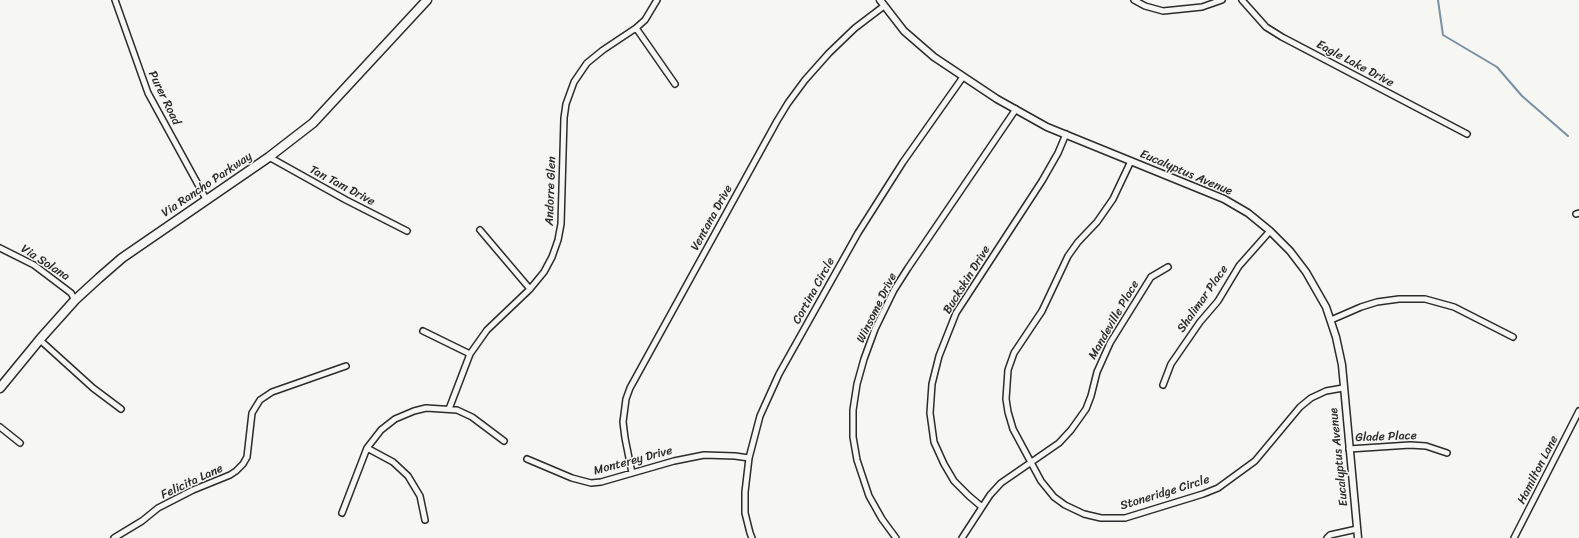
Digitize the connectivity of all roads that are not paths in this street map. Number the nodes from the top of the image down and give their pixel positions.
1 (114, 0) edge
2 (427, 0) edge
3 (657, 0) edge
4 (1134, 0) edge
5 (1222, 0) edge
6 (1242, 0) edge
7 (882, 3) edge
8 (636, 28) junction
9 (962, 77) junction
10 (675, 84) dead end
11 (1016, 109) junction
12 (1066, 134) junction
13 (1467, 134) dead end
14 (269, 157) junction
15 (1131, 161) junction
16 (206, 199) junction
17 (480, 230) dead end
18 (407, 231) dead end
19 (1270, 231) junction
20 (0, 248) edge
21 (1168, 267) dead end
22 (530, 289) junction
23 (75, 300) junction
24 (1331, 320) junction
25 (423, 331) dead end
26 (1513, 337) dead end
27 (40, 340) junction
28 (470, 354) junction
29 (346, 366) dead end
30 (1163, 385) dead end
31 (0, 388) edge
32 (1343, 388) junction
33 (121, 409) dead end
34 (449, 409) junction
35 (1579, 411) edge
36 (0, 427) edge
37 (504, 441) dead end
38 (20, 443) dead end
39 (368, 448) junction
40 (1349, 449) junction
41 (1447, 453) dead end
42 (749, 458) junction
43 (527, 459) dead end
44 (1030, 463) junction
45 (632, 472) junction
46 (982, 507) junction
47 (342, 513) dead end
48 (425, 520) dead end
49 (1357, 529) junction
50 (114, 538) edge
51 (752, 538) edge
52 (896, 538) edge
53 (962, 538) edge
54 (1327, 538) edge
55 (1358, 538) edge
56 (1514, 538) edge

1 - 16 street, Purer Road
2 - 14 main road, Via Rancho Parkway
3 - 8 street, Andorre Glen
4 - 5 street
6 - 13 street, Eagle Lake Drive
7 - 9 street, Eucalyptus Avenue
7 - 45 street, Ventana Drive
8 - 10 street
8 - 22 street, Andorre Glen
9 - 11 street, Eucalyptus Avenue
9 - 42 street, Cortina Circle
11 - 12 street, Eucalyptus Avenue
11 - 52 street, Winsome Drive
12 - 15 street, Eucalyptus Avenue
12 - 46 street, Buckskin Drive
14 - 16 main road, Via Rancho Parkway
14 - 18 street, Tan Tam Drive
15 - 19 street, Eucalyptus Avenue
15 - 44 street, Stoneridge Circle
16 - 23 main road, Via Rancho Parkway
17 - 22 street
19 - 24 street, Eucalyptus Avenue
19 - 30 street, Shalimar Place
20 - 23 street, Via Solana
21 - 44 street, Mandeville Place
22 - 28 street, Andorre Glen
23 - 27 main road, Via Rancho Parkway
24 - 26 street
24 - 32 street, Eucalyptus Avenue
25 - 28 street
27 - 31 main road, Via Rancho Parkway
27 - 33 street
28 - 34 street, Andorre Glen
29 - 50 street, Felicita Lane
32 - 40 street, Eucalyptus Avenue
32 - 44 street, Stoneridge Circle
34 - 37 street
34 - 39 street
35 - 56 street, Hamilton Lane
36 - 38 street
39 - 47 street
39 - 48 street
40 - 41 street, Glade Place
40 - 49 street, Eucalyptus Avenue
42 - 45 street, Monterey Drive
42 - 51 street, Cortina Circle
43 - 45 street, Monterey Drive
44 - 46 street, Mandeville Place
46 - 53 street, Mandeville Place
49 - 54 street
49 - 55 street, Eucalyptus Avenue

